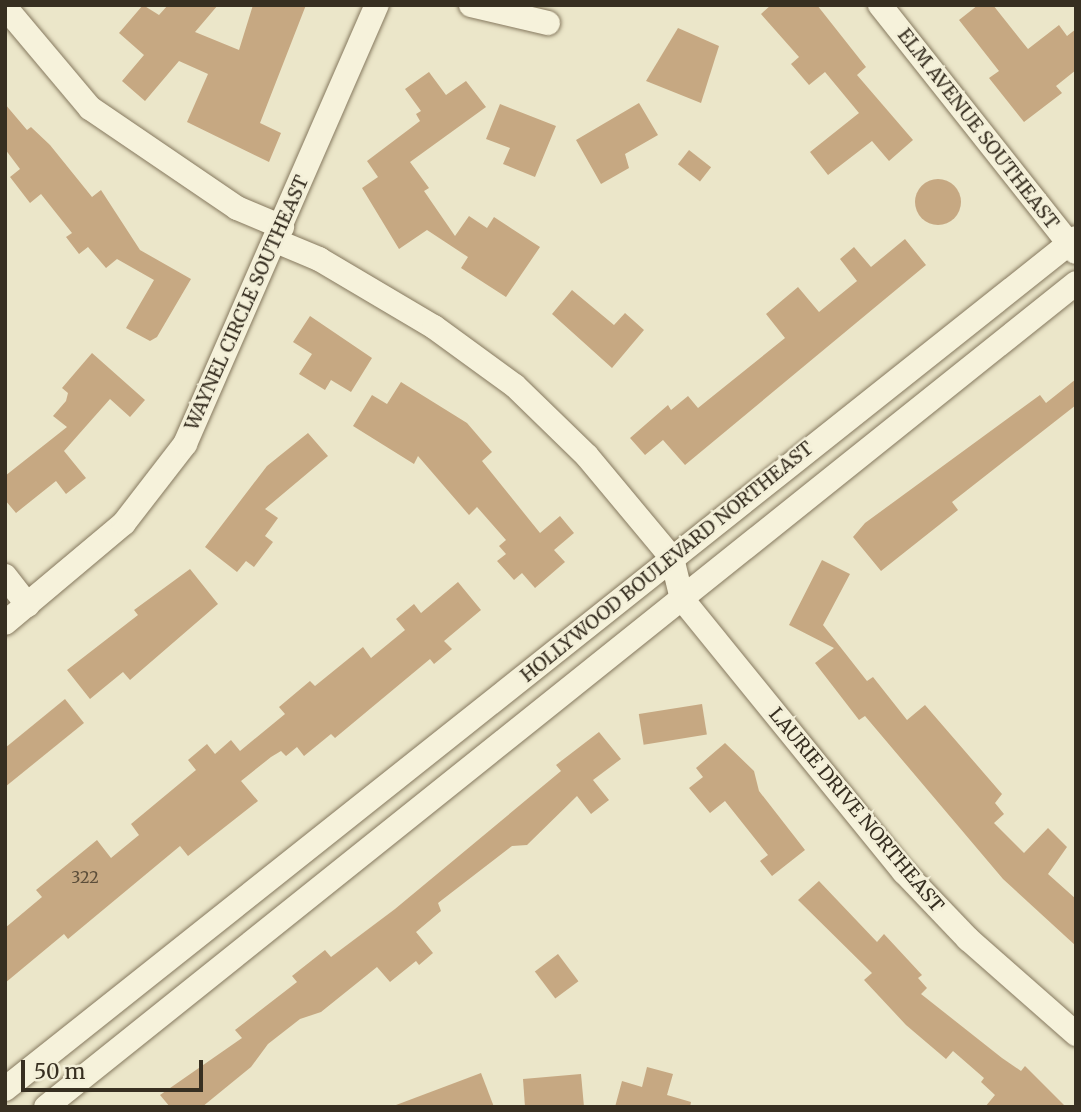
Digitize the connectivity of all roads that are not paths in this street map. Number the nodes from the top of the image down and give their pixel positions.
1 (377, 5) edge
2 (471, 5) edge
3 (880, 5) edge
4 (5, 7) edge
5 (548, 23) dead end
6 (279, 234) junction
7 (1073, 244) edge
8 (1076, 283) edge
9 (673, 558) junction
10 (5, 576) edge
11 (682, 599) junction
12 (28, 605) junction
13 (5, 623) edge
14 (259, 887) junction
15 (283, 918) junction
16 (1076, 1034) edge
17 (5, 1089) edge
18 (46, 1107) edge

1 - 6 street, WAYNEL CIRCLE SOUTHEAST
2 - 5 street
3 - 7 street, ELM AVENUE SOUTHEAST
4 - 6 street
6 - 9 street
6 - 12 street, WAYNEL CIRCLE SOUTHEAST
7 - 9 street, HOLLYWOOD BOULEVARD NORTHEAST
8 - 11 street, HOLLYWOOD BOULEVARD NORTHEAST
9 - 11 street
9 - 14 street, HOLLYWOOD BOULEVARD NORTHEAST
10 - 12 street
11 - 15 street, HOLLYWOOD BOULEVARD NORTHEAST
11 - 16 street, LAURIE DRIVE NORTHEAST
12 - 13 street, WAYNEL CIRCLE SOUTHEAST
14 - 15 street
14 - 17 street, HOLLYWOOD BOULEVARD NORTHEAST
15 - 18 street, HOLLYWOOD BOULEVARD NORTHEAST

